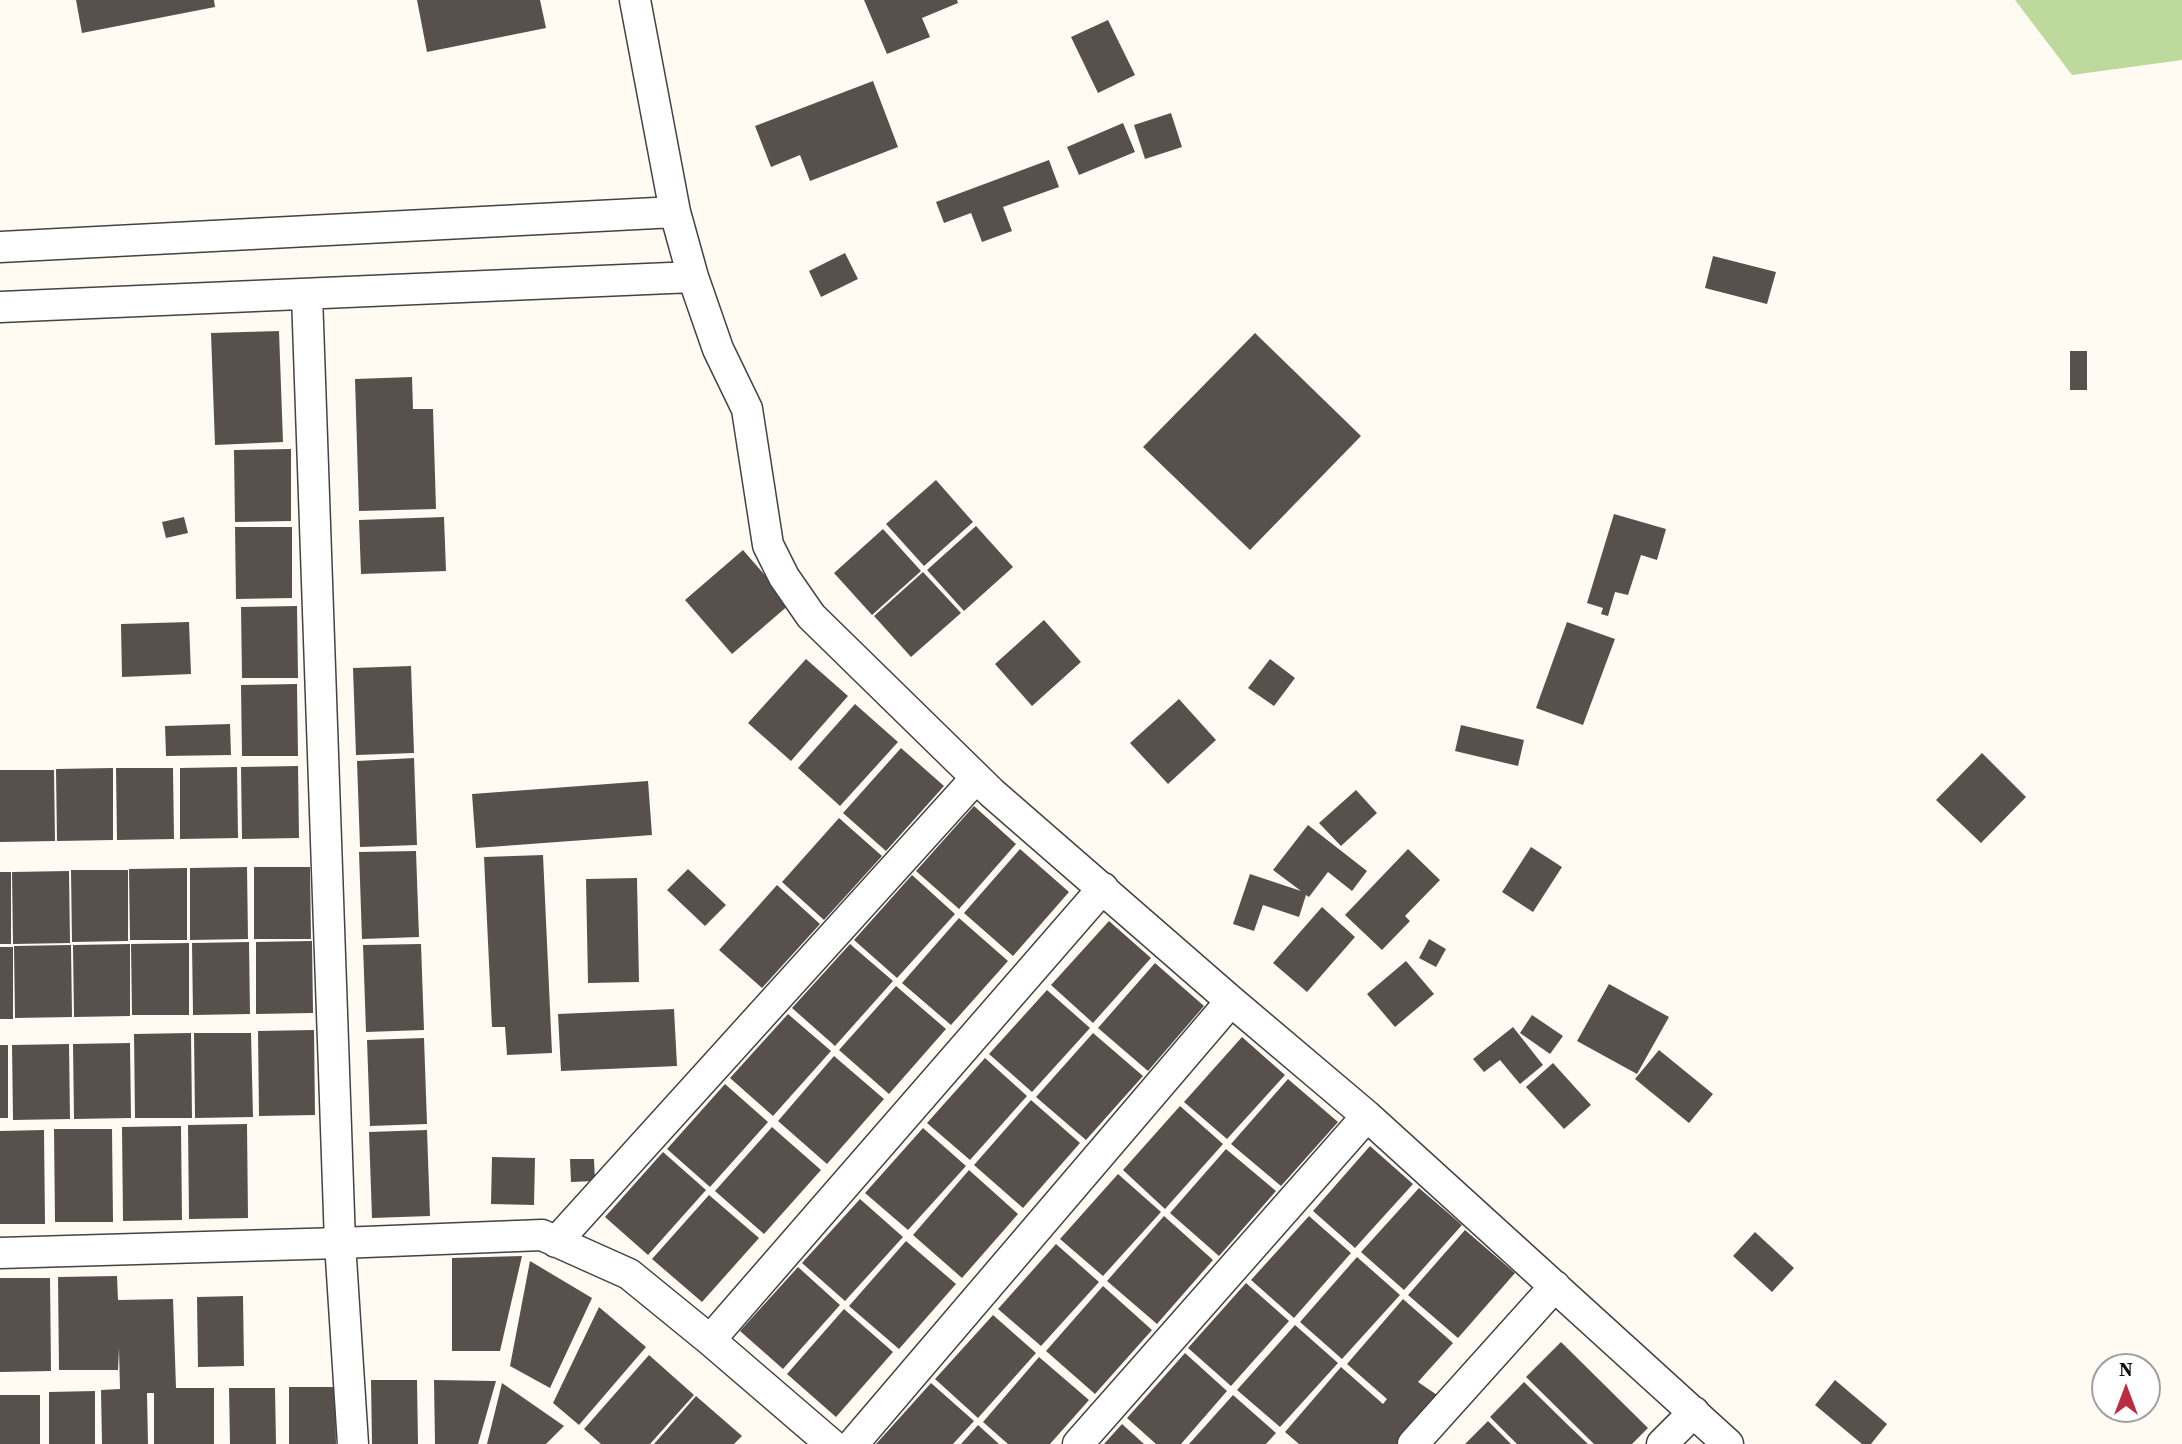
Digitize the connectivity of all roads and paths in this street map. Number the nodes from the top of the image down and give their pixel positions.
1 (635, 0) edge
2 (675, 212) junction
3 (0, 247) edge
4 (693, 278) junction
5 (307, 295) junction
6 (0, 307) edge
7 (976, 778) junction
8 (1103, 888) junction
9 (1231, 1001) junction
10 (1367, 1116) junction
11 (556, 1242) junction
12 (340, 1243) junction
13 (0, 1252) edge
14 (1555, 1286) junction
15 (710, 1340) junction
16 (1693, 1412) junction
17 (352, 1444) edge
18 (831, 1444) edge
19 (853, 1444) edge
20 (1078, 1444) edge
21 (1413, 1444) edge
22 (1662, 1444) edge
23 (1728, 1444) edge

1 - 2 street
2 - 3 street
2 - 4 street
4 - 5 street
4 - 7 street
5 - 6 street
5 - 12 street
7 - 8 street
7 - 11 street
8 - 9 street
8 - 15 street
9 - 10 street
9 - 19 street
10 - 14 street
10 - 20 street
11 - 12 street
11 - 15 street
12 - 13 street
12 - 17 street
14 - 16 street
14 - 21 street
15 - 18 street
16 - 22 street
16 - 23 street

